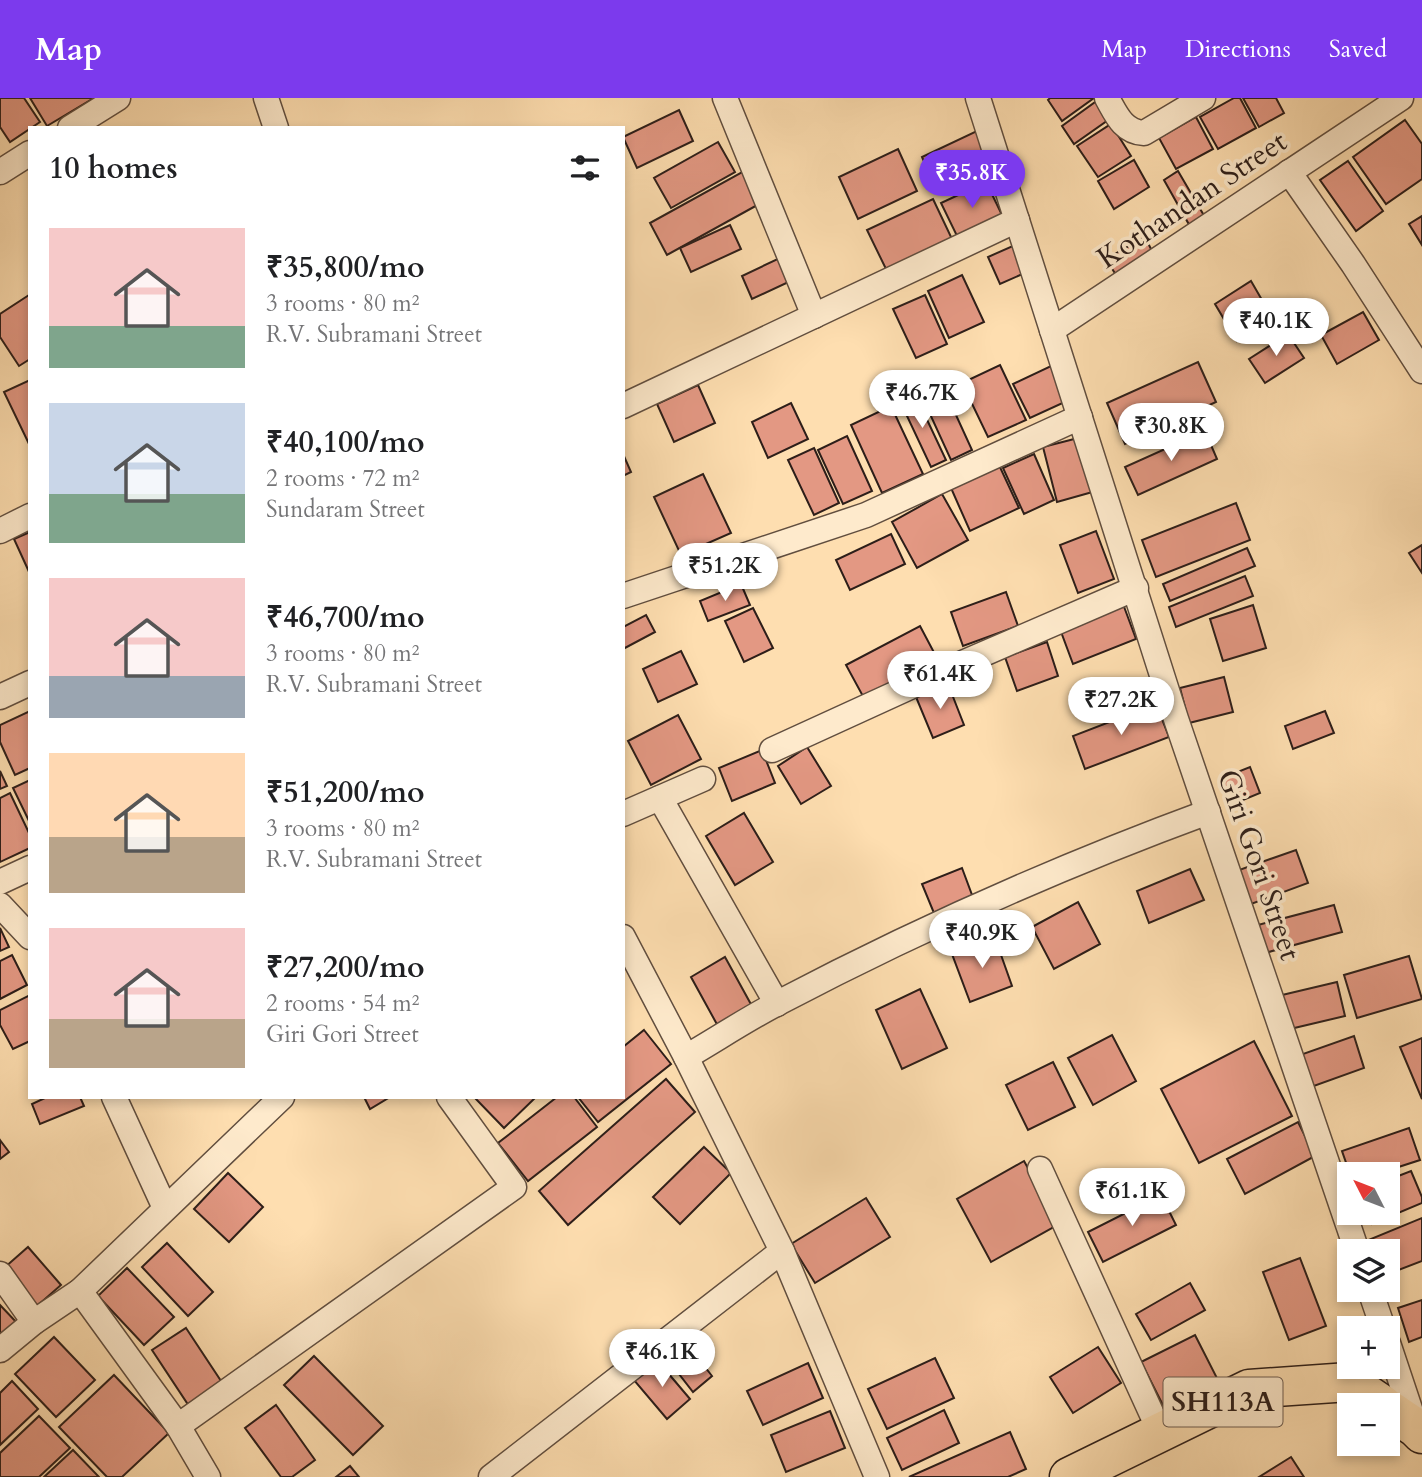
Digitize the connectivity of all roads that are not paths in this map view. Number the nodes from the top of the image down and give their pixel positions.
1 (118, 98) edge
2 (266, 98) edge
3 (725, 98) edge
4 (978, 98) edge
5 (1107, 98) edge
6 (1203, 98) edge
7 (1401, 98) edge
8 (74, 126) edge
9 (275, 126) edge
10 (28, 154) edge
11 (0, 172) edge
12 (1289, 172) junction
13 (1017, 220) junction
14 (814, 316) junction
15 (1052, 330) junction
16 (1422, 371) edge
17 (625, 405) edge
18 (1080, 416) junction
19 (28, 517) edge
20 (0, 531) edge
21 (1136, 588) junction
22 (625, 595) edge
23 (28, 684) edge
24 (0, 697) edge
25 (772, 750) dead end
26 (703, 779) dead end
27 (660, 798) junction
28 (1208, 812) junction
29 (625, 813) edge
30 (28, 869) edge
31 (0, 883) edge
32 (0, 905) edge
33 (28, 935) edge
34 (625, 941) edge
35 (777, 1004) junction
36 (686, 1057) junction
37 (115, 1099) edge
38 (280, 1099) edge
39 (450, 1099) edge
40 (1040, 1169) dead end
41 (165, 1208) junction
42 (1353, 1239) edge
43 (782, 1251) junction
44 (0, 1274) edge
45 (80, 1290) junction
46 (34, 1322) junction
47 (0, 1350) edge
48 (1397, 1379) edge
49 (1365, 1393) edge
50 (1409, 1424) edge
51 (178, 1426) junction
52 (1160, 1432) junction
53 (208, 1477) edge
54 (491, 1477) edge
55 (877, 1477) edge
56 (1069, 1477) edge

1 - 8 street
2 - 9 street
3 - 14 street
4 - 13 street, Giri Gori Street
5 - 6 street
7 - 12 street, Kothandan Street
10 - 11 street
12 - 15 street, Kothandan Street
12 - 16 street
13 - 14 street
13 - 15 street, Giri Gori Street
14 - 17 street
15 - 18 street, Giri Gori Street
18 - 21 street, Giri Gori Street
18 - 22 street
19 - 20 street
21 - 25 street
21 - 28 street, Giri Gori Street
23 - 24 street
26 - 27 street
27 - 29 street
27 - 35 street
28 - 35 street
28 - 42 street, Giri Gori Street
30 - 31 street
32 - 33 street
34 - 36 street
35 - 36 street
36 - 43 street
37 - 41 street
38 - 41 street
39 - 51 street
40 - 52 street
41 - 45 street
43 - 54 street
43 - 55 street
44 - 46 street
45 - 46 street
45 - 51 street
46 - 47 street
48 - 50 street
49 - 52 main road, SH113A
51 - 53 street
52 - 56 main road, SH113A

